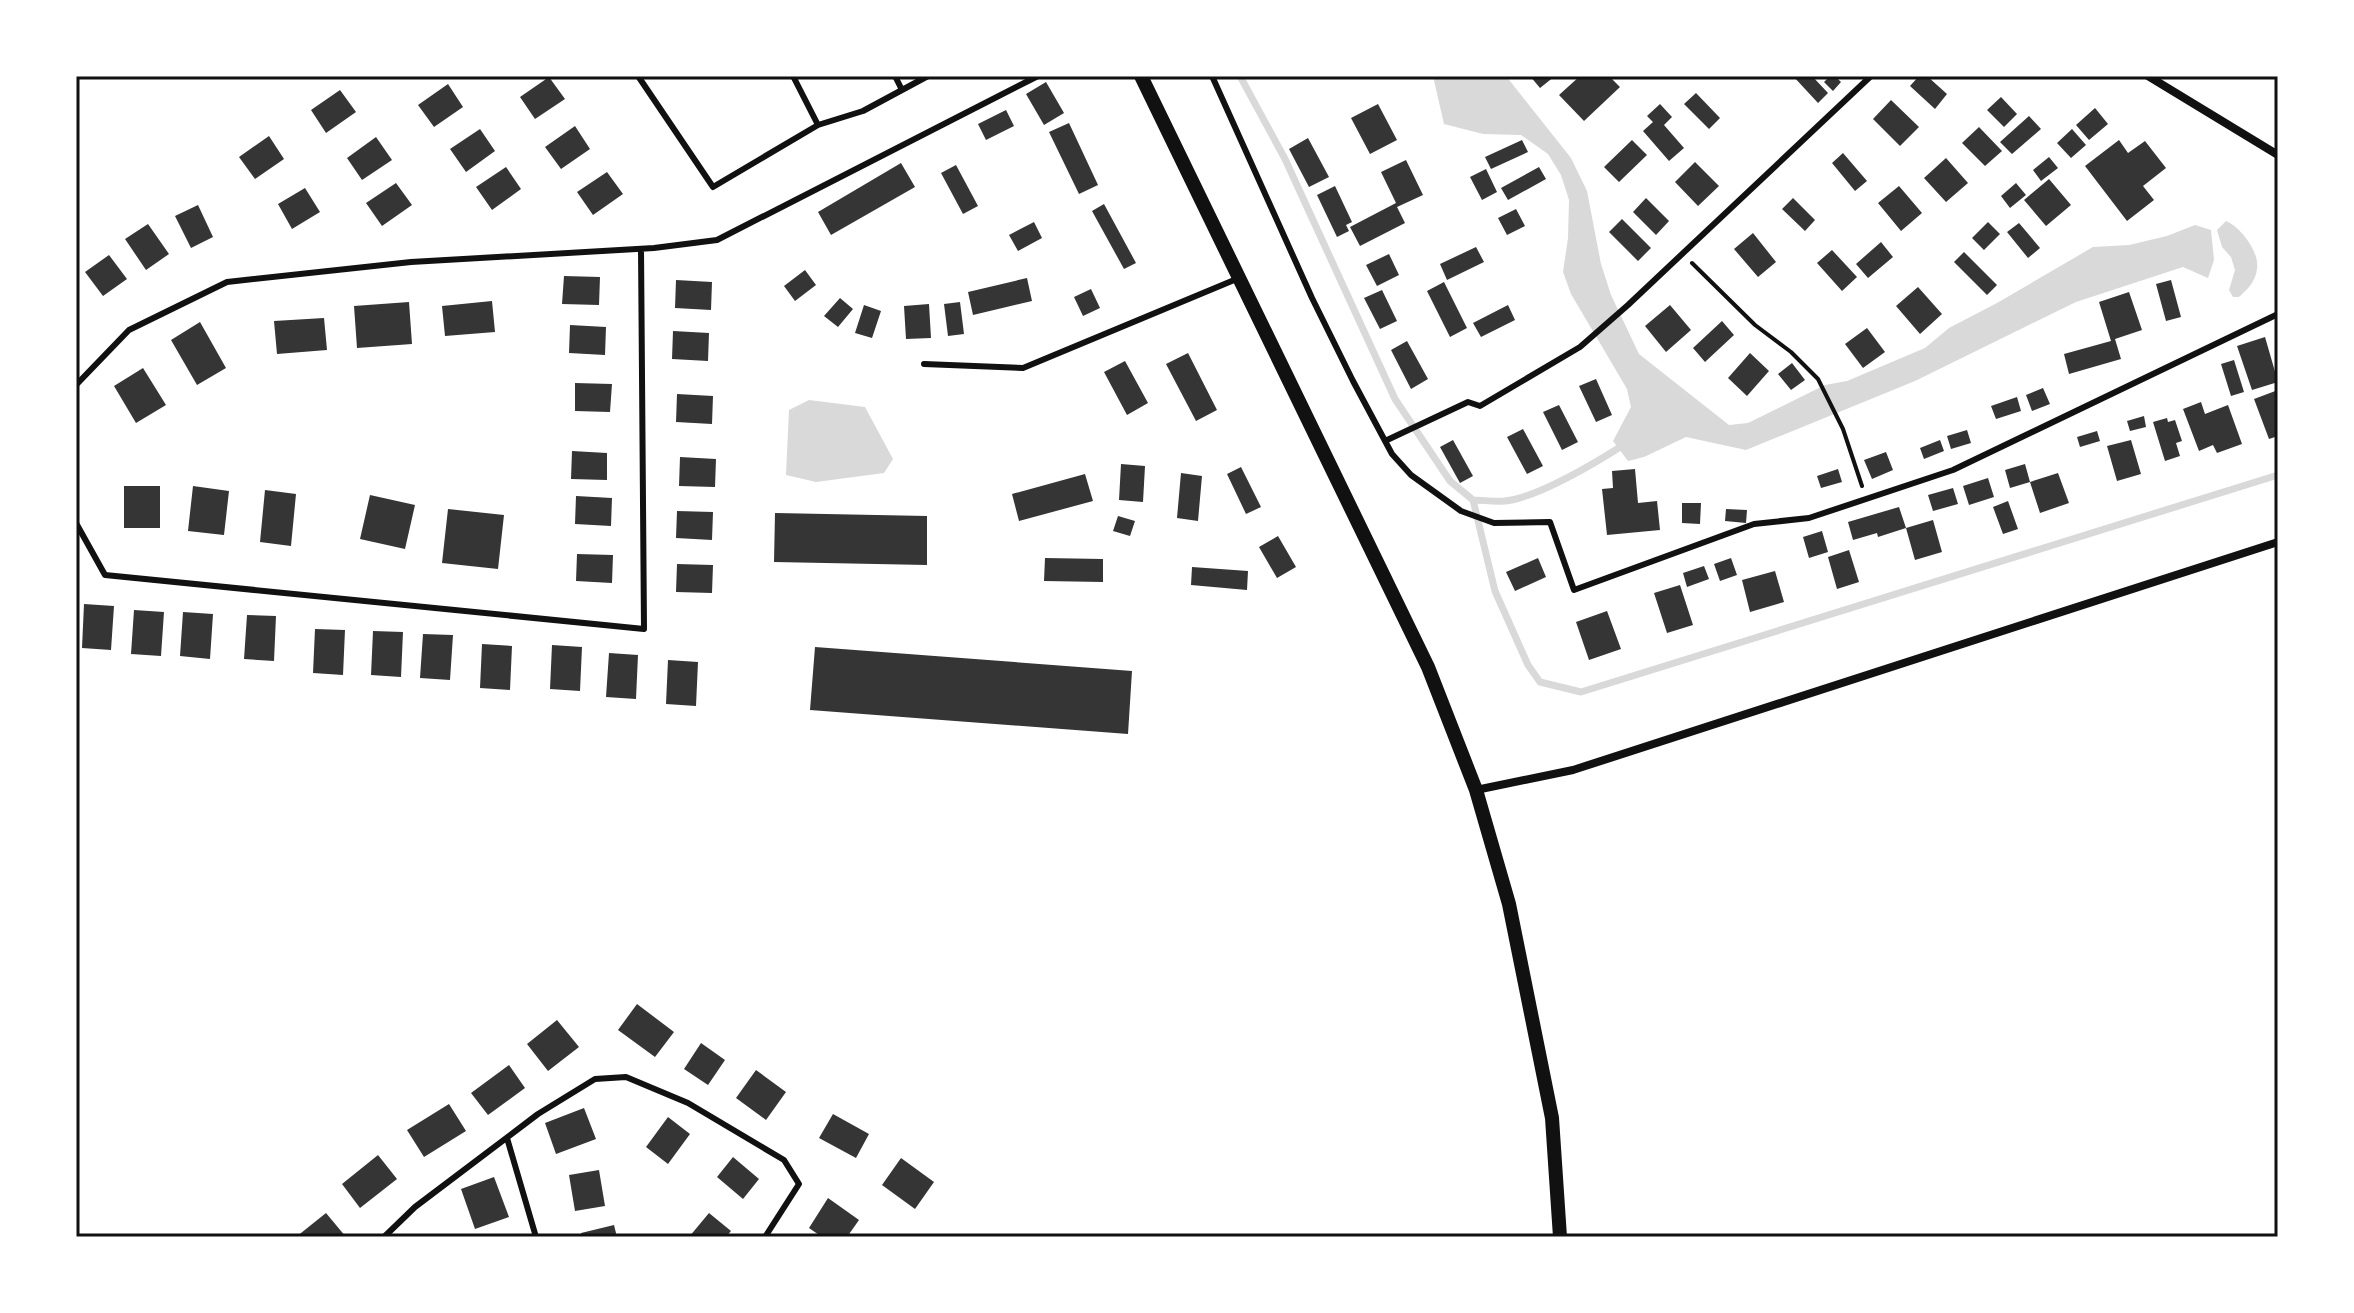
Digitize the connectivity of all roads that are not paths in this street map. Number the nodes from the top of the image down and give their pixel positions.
1 (638, 76) edge
2 (793, 76) edge
3 (895, 76) edge
4 (928, 76) edge
5 (1038, 76) edge
6 (1141, 76) edge
7 (1212, 76) edge
8 (1871, 76) edge
9 (2148, 76) edge
10 (902, 90) junction
11 (818, 125) junction
12 (2278, 155) edge
13 (641, 249) junction
14 (1239, 278) junction
15 (2278, 314) edge
16 (924, 364) dead end
17 (76, 385) edge
18 (1385, 441) junction
19 (76, 523) edge
20 (2278, 542) edge
21 (1476, 790) junction
22 (507, 1138) junction
23 (384, 1237) edge
24 (536, 1237) edge
25 (765, 1237) edge
26 (1560, 1237) edge

1 - 11 lane
2 - 11 lane
3 - 10 lane
4 - 10 lane
5 - 13 lane
6 - 14 street
7 - 18 lane
8 - 18 lane
9 - 12 street
10 - 11 lane
13 - 17 lane
13 - 19 lane
14 - 16 lane
14 - 21 street
15 - 18 lane
20 - 21 street
21 - 26 street
22 - 23 lane
22 - 24 lane
22 - 25 lane

